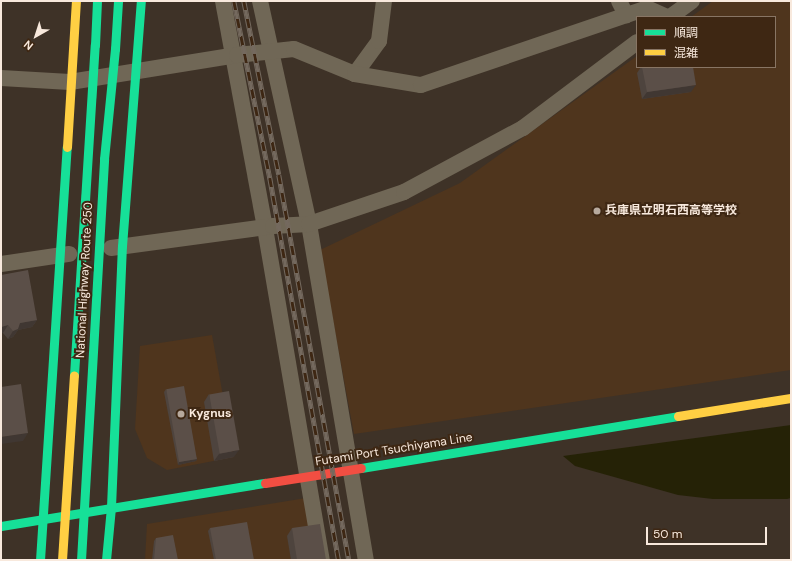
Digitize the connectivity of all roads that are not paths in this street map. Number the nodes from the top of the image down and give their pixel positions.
1 (76, 1) edge
2 (97, 1) edge
3 (118, 1) edge
4 (141, 1) edge
5 (223, 1) edge
6 (260, 1) edge
7 (384, 1) edge
8 (692, 1) edge
9 (623, 8) edge
10 (666, 16) edge
11 (670, 16) edge
12 (636, 43) edge
13 (270, 52) junction
14 (233, 57) junction
15 (136, 71) junction
16 (355, 74) junction
17 (1, 78) edge
18 (70, 82) junction
19 (308, 224) junction
20 (265, 228) junction
21 (122, 246) junction
22 (60, 256) junction
23 (1, 264) edge
24 (791, 398) edge
25 (351, 469) junction
26 (307, 476) junction
27 (112, 507) junction
28 (43, 519) junction
29 (1, 526) edge
30 (40, 560) edge
31 (62, 560) edge
32 (81, 560) edge
33 (106, 560) edge
34 (322, 560) edge
35 (366, 560) edge

1 - 18 main road
2 - 31 main road, National Highway Route 250, bridge
3 - 32 main road, National Highway Route 250, bridge
4 - 15 main road
5 - 14 street
6 - 13 street
7 - 16 street
8 - 11 street
9 - 10 street
9 - 16 street
12 - 19 street
13 - 14 street
13 - 16 street
13 - 19 street
14 - 15 street
14 - 20 street
15 - 18 street
15 - 21 main road
17 - 18 street
18 - 22 main road
19 - 20 street
19 - 25 street
20 - 21 street
20 - 26 street
21 - 22 street
21 - 27 main road
22 - 23 street
22 - 28 main road
24 - 25 main road, Futami Port Tsuchiyama Line
25 - 26 main road, Futami Port Tsuchiyama Line
25 - 35 street
26 - 27 main road, Futami Port Tsuchiyama Line
26 - 34 street
27 - 28 main road, Futami Port Tsuchiyama Line
27 - 33 main road
28 - 29 main road, Futami Port Tsuchiyama Line
28 - 30 main road

